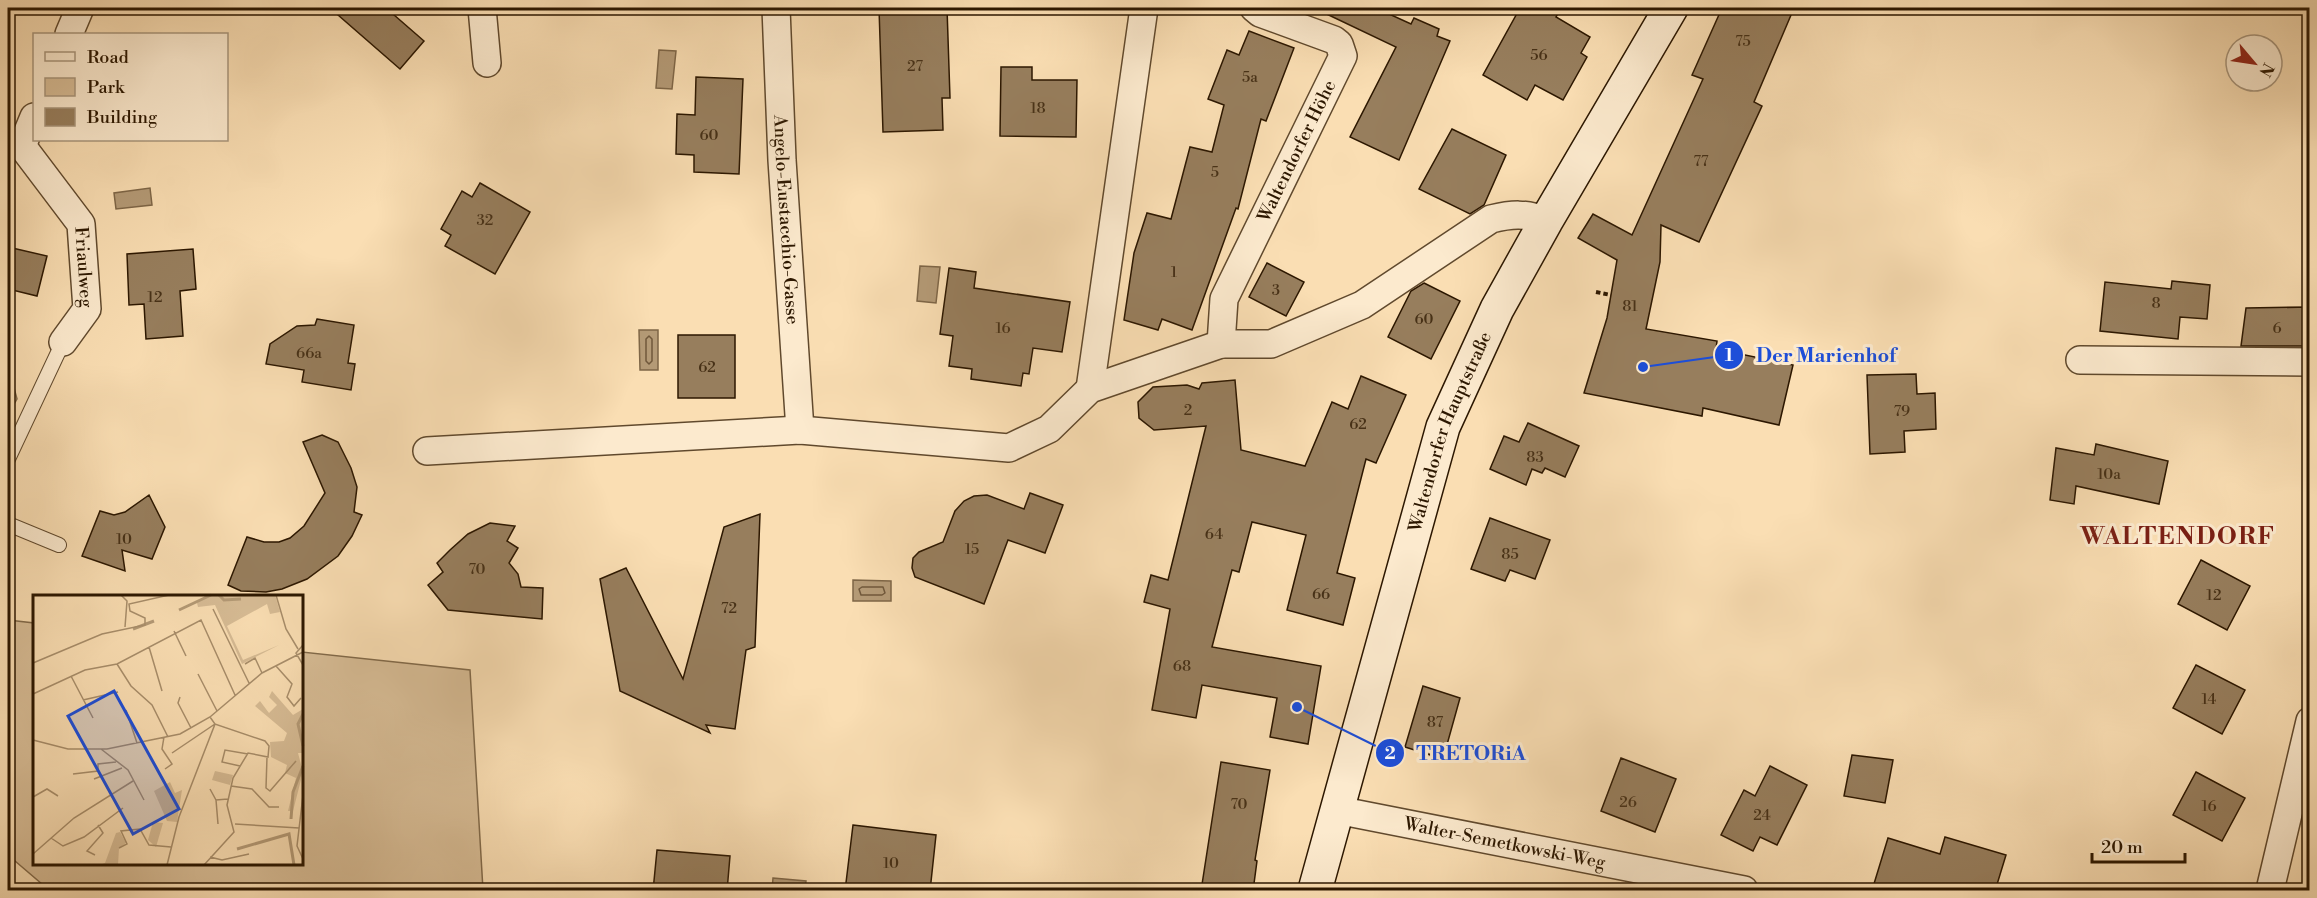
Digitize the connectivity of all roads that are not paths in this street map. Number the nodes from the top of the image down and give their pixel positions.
1 (80, 8) edge
2 (482, 8) edge
3 (776, 8) edge
4 (1144, 8) edge
5 (1254, 8) edge
6 (1671, 8) edge
7 (69, 33) edge
8 (488, 63) dead end
9 (33, 119) edge
10 (15, 146) edge
11 (1546, 221) junction
12 (63, 342) joint
13 (1221, 344) junction
14 (2080, 360) dead end
15 (2310, 362) edge
16 (1090, 389) junction
17 (800, 430) junction
18 (427, 451) dead end
19 (8, 459) edge
20 (8, 524) edge
21 (59, 545) dead end
22 (2310, 721) edge
23 (1337, 810) junction
24 (1315, 891) edge
25 (1744, 891) edge
26 (2270, 891) edge

1 - 7 street
2 - 8 street
3 - 17 street, Angelo-Eustacchio-Gasse
4 - 16 street
5 - 13 street, Waltendorfer Höhe
6 - 11 main road, Waltendorfer Hauptstraße
9 - 10 street, Friaulweg
10 - 12 street, Friaulweg
11 - 13 street
11 - 23 main road, Waltendorfer Hauptstraße
12 - 19 lane, Friaulweg
13 - 16 street
14 - 15 street
16 - 17 street
17 - 18 street
20 - 21 lane
22 - 26 street
23 - 24 main road, Waltendorfer Hauptstraße
23 - 25 street, Walter-Semetkowski-Weg

